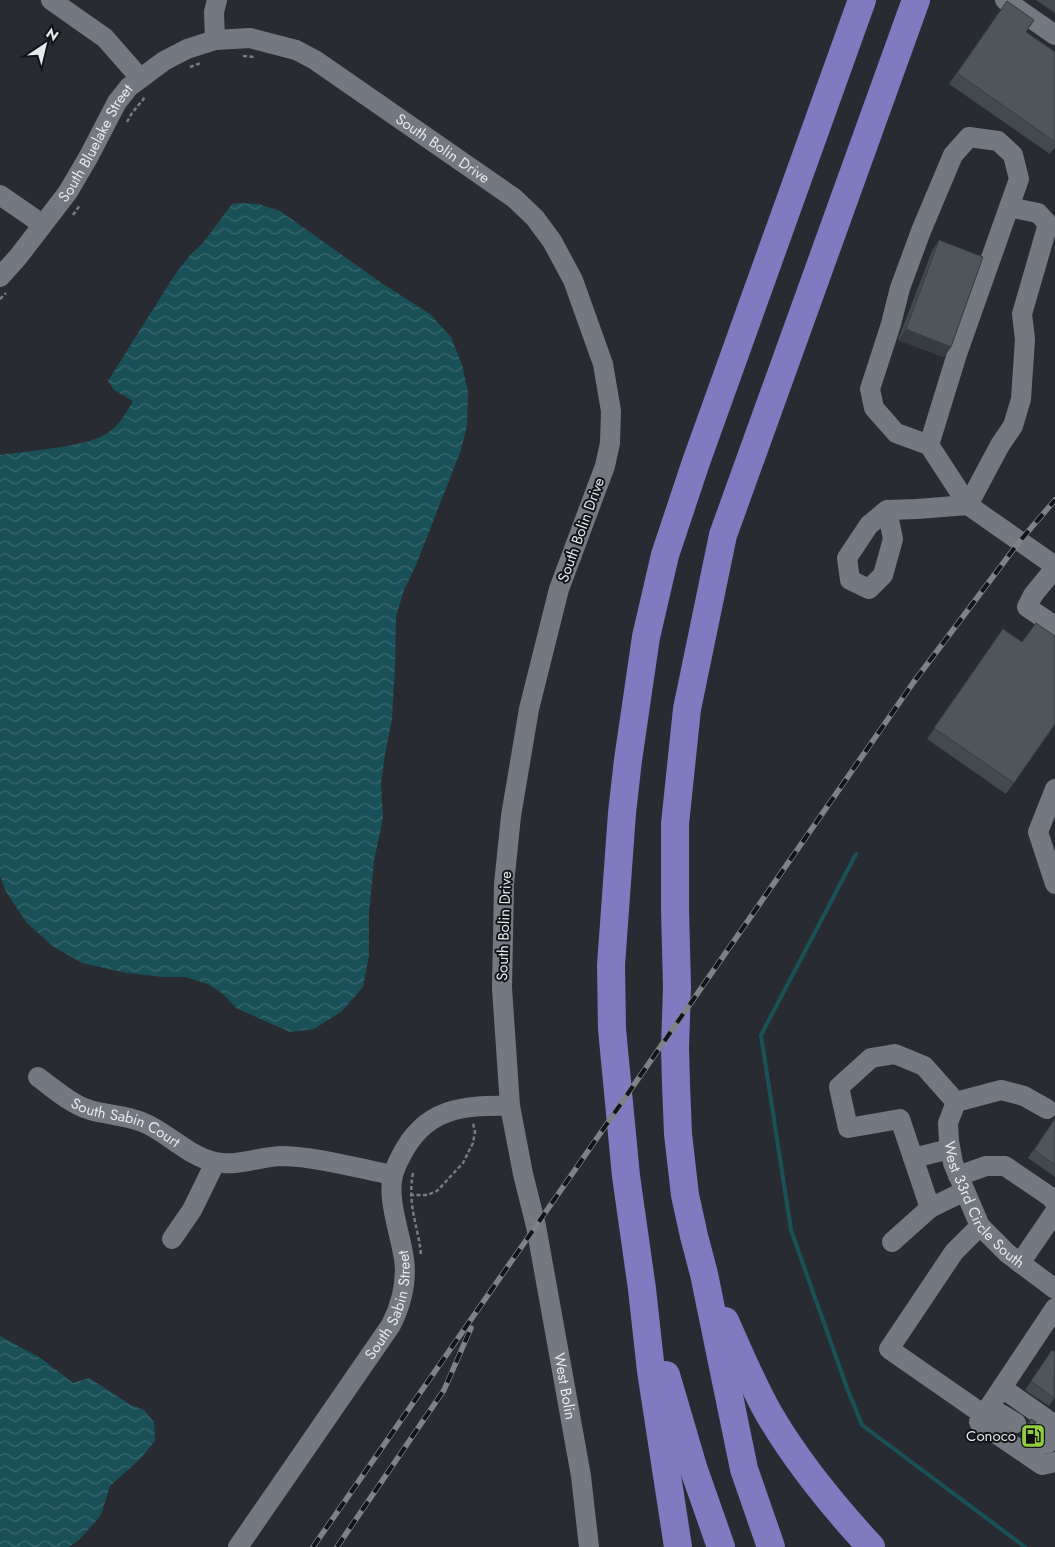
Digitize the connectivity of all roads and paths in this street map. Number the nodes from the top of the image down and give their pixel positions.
1 (51, 0) edge
2 (217, 0) edge
3 (862, 0) edge
4 (916, 0) edge
5 (1005, 0) edge
6 (1055, 35) edge
7 (215, 40) junction
8 (236, 55) dead end
9 (264, 59) dead end
10 (205, 62) dead end
11 (189, 68) dead end
12 (144, 86) junction
13 (127, 122) dead end
14 (0, 194) edge
15 (84, 199) dead end
16 (1009, 207) junction
17 (68, 221) dead end
18 (42, 224) junction
19 (4, 285) edge
20 (0, 299) edge
21 (929, 446) junction
22 (968, 505) junction
23 (887, 510) dead end
24 (1055, 567) edge
25 (1055, 626) edge
26 (1055, 789) edge
27 (1055, 884) edge
28 (38, 1077) dead end
29 (956, 1102) junction
30 (510, 1106) junction
31 (1047, 1109) dead end
32 (478, 1121) dead end
33 (473, 1122) junction
34 (464, 1123) dead end
35 (950, 1149) junction
36 (913, 1158) junction
37 (215, 1162) junction
38 (414, 1165) dead end
39 (392, 1175) junction
40 (961, 1183) junction
41 (410, 1195) junction
42 (1055, 1203) edge
43 (930, 1208) junction
44 (1055, 1212) edge
45 (536, 1226) joint
46 (980, 1226) junction
47 (172, 1239) dead end
48 (892, 1242) dead end
49 (422, 1260) dead end
50 (1020, 1263) junction
51 (704, 1274) junction
52 (642, 1289) junction
53 (1055, 1289) edge
54 (1055, 1308) edge
55 (1048, 1333) edge
56 (1002, 1388) junction
57 (987, 1411) junction
58 (1039, 1435) edge
59 (1055, 1462) edge
60 (238, 1547) edge
61 (589, 1547) edge
62 (678, 1547) edge
63 (721, 1547) edge
64 (772, 1547) edge
65 (871, 1547) edge

1 - 12 street
2 - 7 street
3 - 52 highway
4 - 51 highway
5 - 6 street
7 - 12 street, South Bluelake Street
7 - 30 street, South Bolin Drive
8 - 9 path
10 - 11 path
12 - 13 path
12 - 18 street, South Bluelake Street
14 - 18 street
15 - 17 path
16 - 21 street
16 - 21 street
16 - 22 street
18 - 19 street, South Bluelake Street
19 - 20 path
21 - 22 street
22 - 23 street
22 - 24 street
24 - 25 street
26 - 27 street
28 - 37 street, South Sabin Court
29 - 31 street
29 - 35 street, West 33rd Circle South
29 - 36 street
30 - 39 street, South Sabin Street
30 - 45 street, South Bolin Drive
32 - 33 path
33 - 34 path
33 - 41 path
35 - 36 street
35 - 40 street, West 33rd Circle South
36 - 43 street
37 - 39 street, South Sabin Court
37 - 47 street
38 - 41 path
39 - 60 street, South Sabin Street
40 - 42 street
40 - 43 street
40 - 46 street, West 33rd Circle South
41 - 49 path
43 - 48 street
44 - 50 street
45 - 61 street, West Bolin
46 - 50 street, West 33rd Circle South
46 - 57 street
50 - 53 street, West 33rd Circle South
51 - 64 highway
51 - 65 highway
52 - 62 highway
52 - 63 highway
54 - 55 street
55 - 56 street
56 - 57 street
56 - 58 street
57 - 58 street
57 - 59 street

